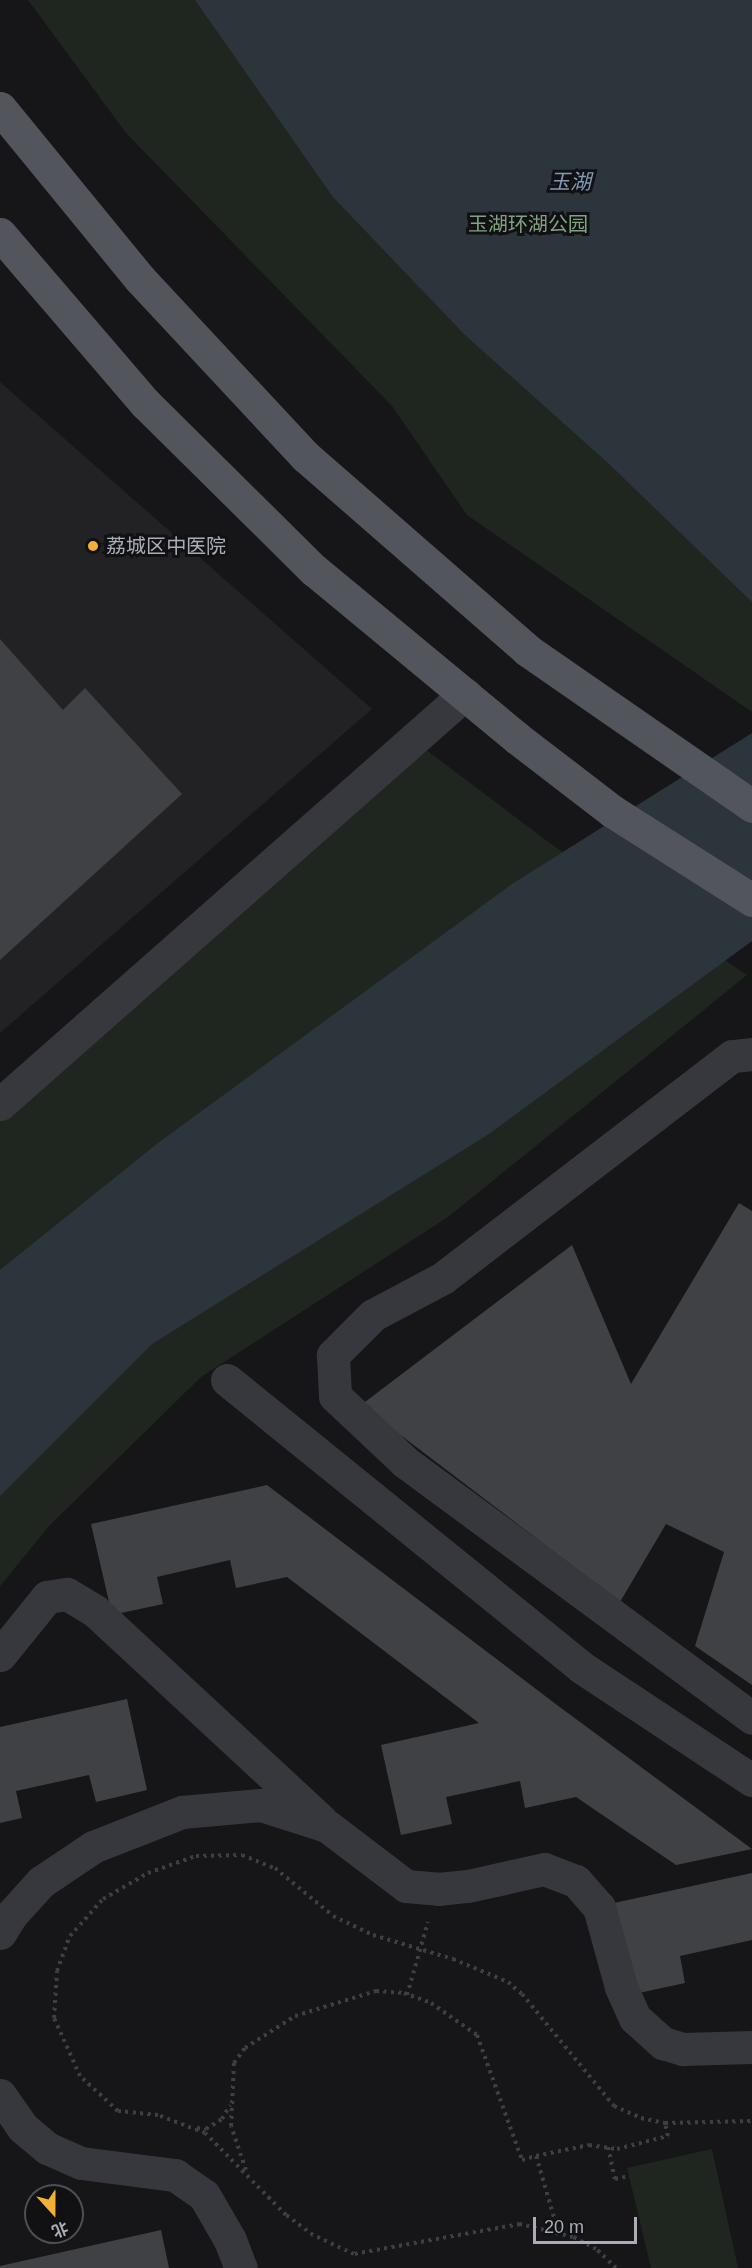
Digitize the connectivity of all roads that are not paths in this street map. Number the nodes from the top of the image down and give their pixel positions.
1 (0, 108) edge
2 (5, 249) edge
3 (465, 694) junction
4 (752, 806) edge
5 (752, 900) edge
6 (752, 1054) edge
7 (0, 1104) edge
8 (227, 1380) dead end
9 (0, 1655) edge
10 (752, 1718) edge
11 (752, 1780) edge
12 (327, 1826) junction
13 (0, 1934) edge
14 (752, 2047) edge
15 (0, 2095) edge
16 (241, 2268) edge

1 - 4 main road
2 - 3 main road
3 - 5 main road
3 - 7 street
6 - 10 street
8 - 11 street
9 - 12 street
12 - 13 street
12 - 14 street
15 - 16 street

